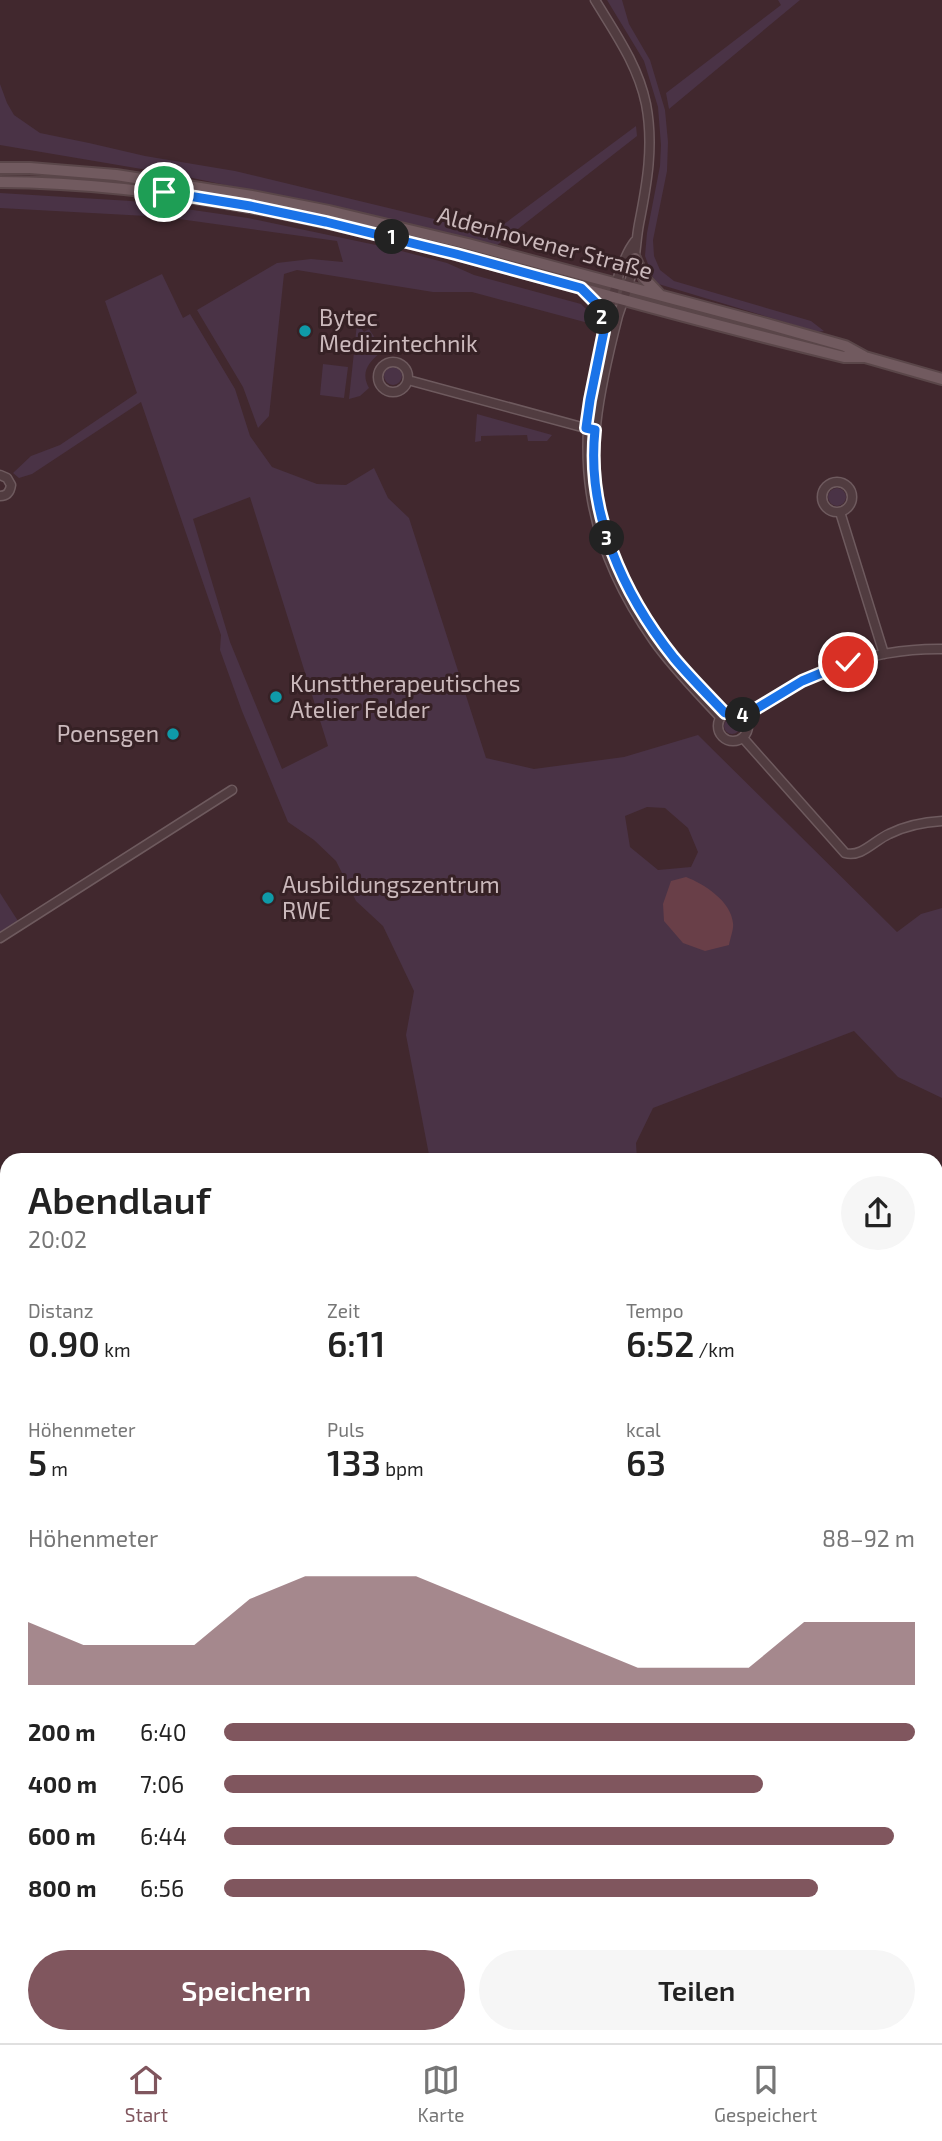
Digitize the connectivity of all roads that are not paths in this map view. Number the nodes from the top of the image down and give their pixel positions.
1 (595, 0) edge
2 (0, 168) edge
3 (0, 182) edge
4 (635, 241) junction
5 (635, 258) junction
6 (623, 285) junction
7 (581, 288) junction
8 (660, 295) junction
9 (618, 298) junction
10 (604, 331) junction
11 (864, 357) junction
12 (942, 379) edge
13 (408, 380) dead end
14 (591, 429) junction
15 (0, 475) edge
16 (0, 496) edge
17 (840, 512) dead end
18 (942, 649) edge
19 (884, 654) junction
20 (723, 715) junction
21 (744, 716) junction
22 (743, 737) junction
23 (232, 790) dead end
24 (942, 821) edge
25 (0, 938) edge

1 - 4 street
2 - 6 main road, Aldenhovener Straße
3 - 7 main road, Aldenhovener Straße
4 - 5 street
4 - 6 street
5 - 6 street
5 - 8 main road
6 - 8 main road, Aldenhovener Straße
6 - 9 street
7 - 9 main road, Aldenhovener Straße
7 - 10 main road
8 - 11 main road, Aldenhovener Straße
9 - 10 street
9 - 11 main road, Aldenhovener Straße
9 - 14 street
10 - 14 street
11 - 12 main road, Aldenhovener Straße
13 - 14 street
14 - 20 street
15 - 16 street
17 - 19 street
18 - 19 street
19 - 21 street
20 - 21 street
20 - 22 street
21 - 22 street
22 - 24 street
23 - 25 street

